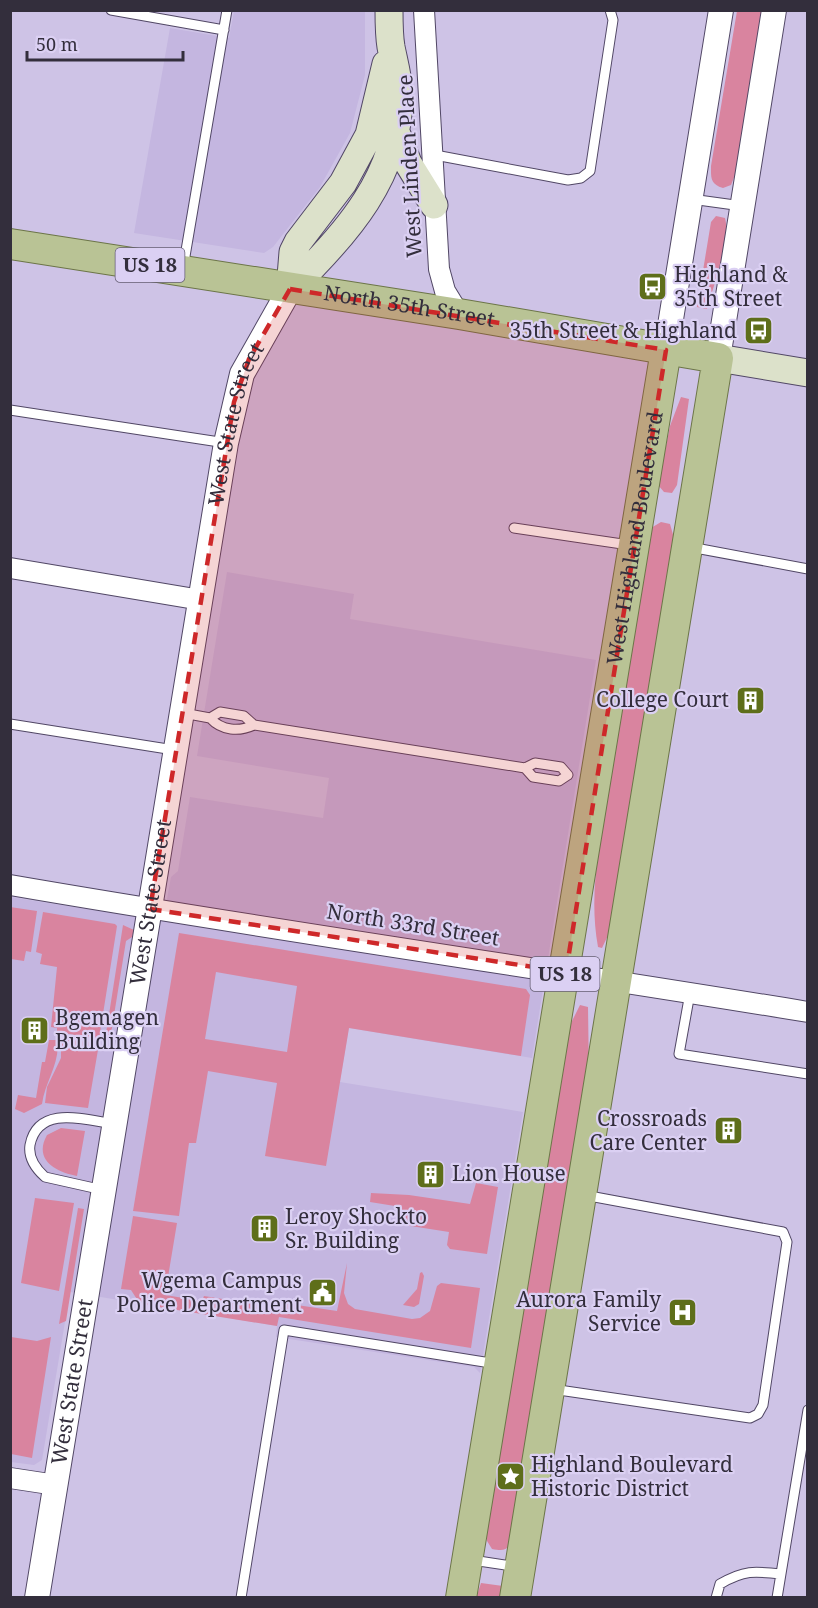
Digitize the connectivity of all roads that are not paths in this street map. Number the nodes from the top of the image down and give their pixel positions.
1 (111, 10) edge
2 (227, 10) edge
3 (388, 10) edge
4 (424, 10) edge
5 (610, 10) edge
6 (721, 10) edge
7 (774, 10) edge
8 (224, 30) junction
9 (391, 45) junction
10 (396, 132) junction
11 (435, 155) junction
12 (691, 199) junction
13 (434, 205) junction
14 (742, 206) junction
15 (10, 244) edge
16 (183, 270) junction
17 (290, 289) junction
18 (459, 314) junction
19 (666, 350) junction
20 (718, 358) junction
21 (807, 373) edge
22 (10, 410) edge
23 (226, 443) junction
24 (514, 528) dead end
25 (634, 546) junction
26 (687, 546) junction
27 (10, 568) edge
28 (807, 568) edge
29 (201, 600) junction
30 (183, 713) junction
31 (210, 718) junction
32 (10, 724) edge
33 (254, 724) junction
34 (176, 750) junction
35 (525, 768) junction
36 (582, 778) junction
37 (10, 885) edge
38 (150, 909) junction
39 (566, 972) junction
40 (617, 981) junction
41 (690, 993) junction
42 (807, 1012) edge
43 (807, 1074) edge
44 (116, 1125) junction
45 (106, 1190) junction
46 (581, 1195) junction
47 (500, 1364) junction
48 (550, 1388) junction
49 (807, 1410) edge
50 (10, 1478) edge
51 (56, 1485) junction
52 (468, 1559) junction
53 (520, 1567) junction
54 (781, 1574) junction
55 (37, 1598) edge
56 (241, 1598) edge
57 (461, 1598) edge
58 (515, 1598) edge
59 (716, 1598) edge
60 (777, 1598) edge

1 - 8 lane
2 - 8 lane
3 - 9 main road, West State Street
4 - 11 street, West Linden Place
5 - 11 lane
6 - 12 street, West Highland Boulevard
7 - 14 street
8 - 16 lane
9 - 10 main road, West State Street
9 - 17 main road, West State Street
10 - 13 main road
10 - 17 main road, West State Street
11 - 13 street, West Linden Place
12 - 14 lane
12 - 19 street, West Highland Boulevard
13 - 18 street, West Linden Place
14 - 20 street
15 - 16 main road, North 35th Street / US 18
16 - 17 main road, North 35th Street / US 18
17 - 18 main road, North 35th Street / US 18
17 - 23 street, West State Street
18 - 19 main road, North 35th Street / US 18
19 - 20 main road, North 35th Street / US 18
19 - 25 main road, West Highland Boulevard / US 18
20 - 21 main road, North 35th Street
20 - 26 main road, US 18
22 - 23 lane
23 - 29 street, West State Street
24 - 25 lane
25 - 36 main road, West Highland Boulevard / US 18
26 - 28 lane
26 - 40 main road, US 18
27 - 29 street
29 - 30 street, West State Street
30 - 31 lane
30 - 34 street, West State Street
31 - 33 lane
31 - 33 lane
32 - 34 lane
33 - 35 lane
34 - 38 street, West State Street
35 - 36 lane
35 - 36 lane
36 - 39 main road, West Highland Boulevard / US 18
37 - 38 street, North 33rd Street
38 - 39 street, North 33rd Street
38 - 44 street, West State Street
39 - 40 street, North 33rd Street
39 - 47 main road, West Highland Boulevard / US 18
40 - 41 street, North 33rd Street
40 - 46 main road, US 18
41 - 42 street, North 33rd Street
41 - 43 lane
44 - 45 street, West State Street
44 - 45 lane
45 - 51 street, West State Street
46 - 48 main road, US 18
46 - 48 lane
47 - 52 main road, West Highland Boulevard / US 18
47 - 56 lane
48 - 53 main road, US 18
49 - 54 lane
50 - 51 street
51 - 55 street, West State Street
52 - 53 lane
52 - 57 main road, West Highland Boulevard / US 18
53 - 58 main road, US 18
54 - 59 lane
54 - 60 lane

